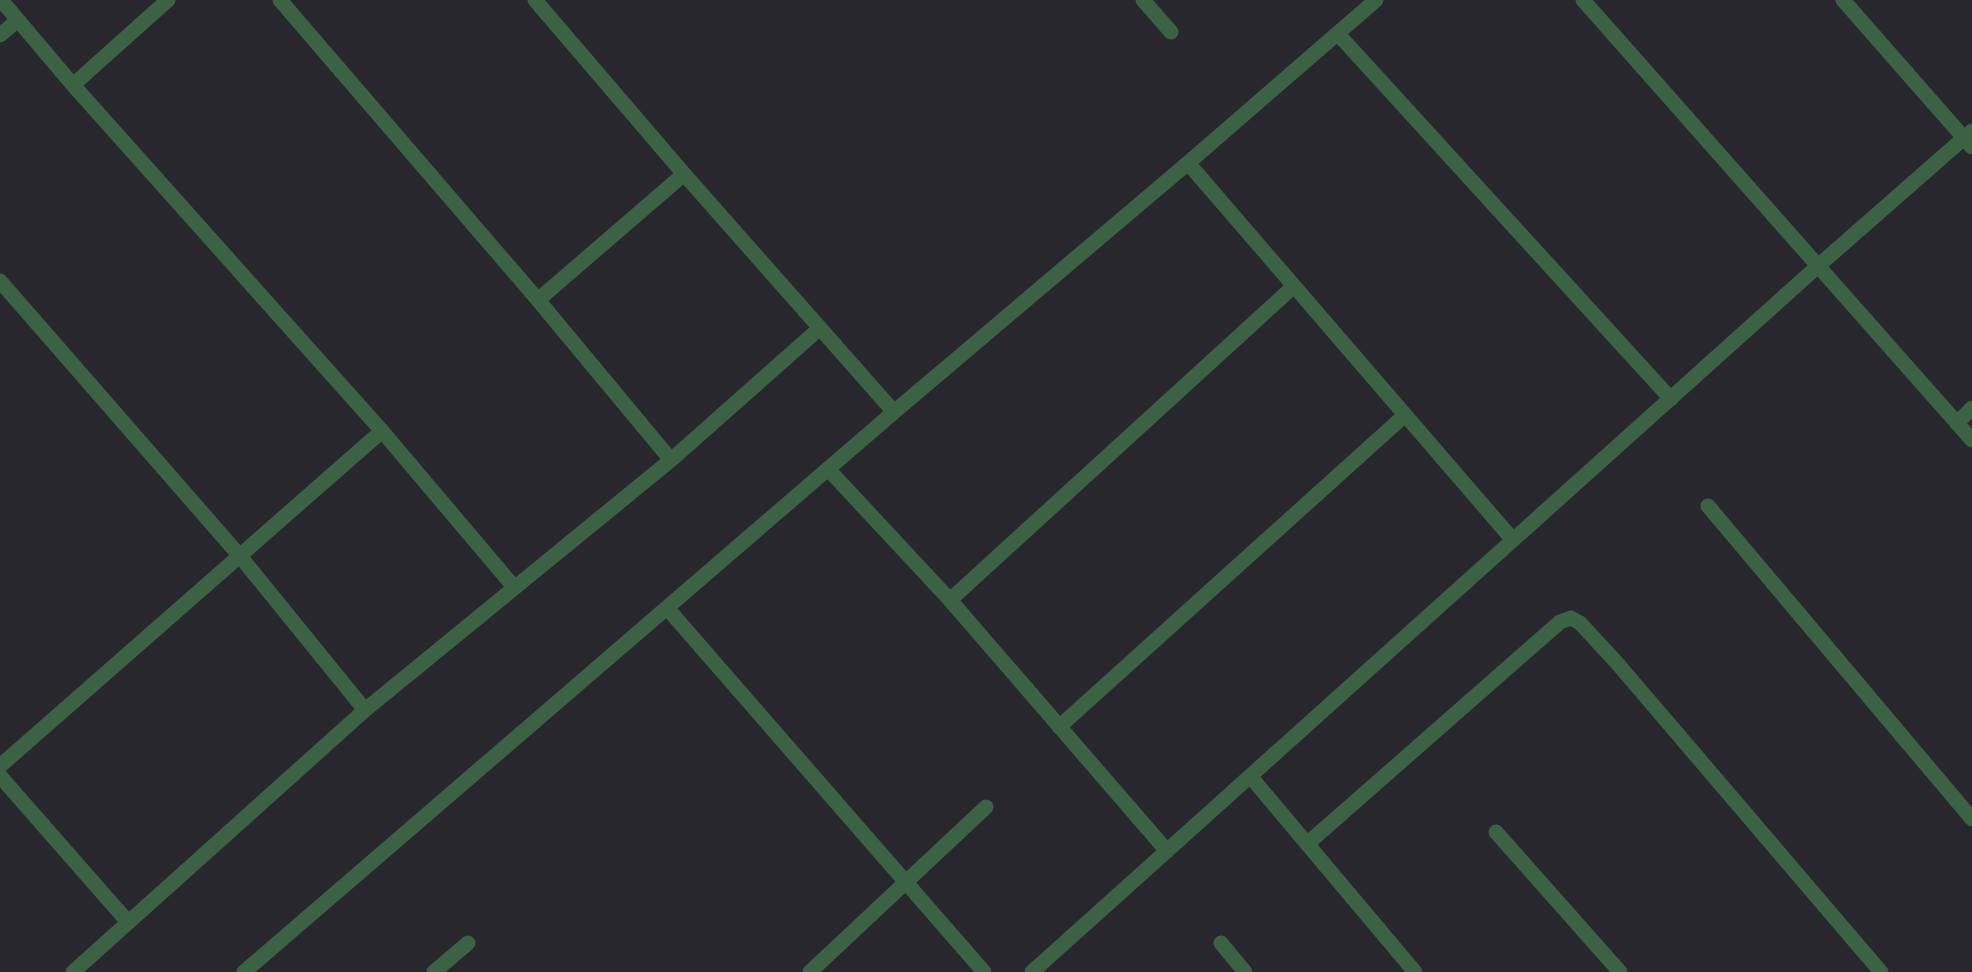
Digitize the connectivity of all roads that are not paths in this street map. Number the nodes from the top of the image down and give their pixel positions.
1 (1, 0) edge
2 (168, 0) edge
3 (280, 0) edge
4 (535, 0) edge
5 (1143, 0) edge
6 (1376, 0) edge
7 (1583, 0) edge
8 (1843, 0) edge
9 (18, 20) junction
10 (1171, 32) dead end
11 (1338, 34) junction
12 (0, 36) edge
13 (73, 85) junction
14 (1969, 138) edge
15 (1188, 163) junction
16 (684, 174) junction
17 (1818, 266) junction
18 (1, 285) edge
19 (1294, 286) junction
20 (538, 300) junction
21 (820, 328) junction
22 (1671, 398) junction
23 (1972, 408) edge
24 (894, 412) junction
25 (1405, 415) junction
26 (1957, 423) junction
27 (382, 431) junction
28 (1972, 440) edge
29 (671, 460) junction
30 (828, 469) junction
31 (1708, 506) dead end
32 (1513, 540) junction
33 (239, 555) junction
34 (514, 587) junction
35 (950, 600) junction
36 (667, 608) junction
37 (365, 710) junction
38 (1059, 726) junction
39 (0, 766) edge
40 (0, 776) edge
41 (1250, 776) junction
42 (986, 807) dead end
43 (1972, 819) edge
44 (1496, 832) dead end
45 (1307, 844) junction
46 (1167, 851) junction
47 (906, 882) junction
48 (128, 922) junction
49 (468, 943) dead end
50 (1221, 943) dead end
51 (82, 969) edge
52 (1036, 971) edge
53 (244, 972) edge
54 (434, 972) edge
55 (810, 972) edge
56 (984, 972) edge
57 (1245, 972) edge
58 (1415, 972) edge
59 (1620, 972) edge
60 (1881, 972) edge

1 - 9 street
2 - 13 street
3 - 20 street
4 - 16 street
5 - 10 street
6 - 11 street
7 - 17 street
8 - 14 street
9 - 12 street
9 - 13 street
11 - 15 street
11 - 22 street
13 - 27 street
14 - 17 street
15 - 19 street
15 - 24 street
16 - 20 street
16 - 21 street
17 - 22 street
17 - 26 street
18 - 33 street
19 - 25 street
19 - 35 street
20 - 29 street
21 - 24 street
21 - 29 street
22 - 32 street
23 - 26 street
24 - 30 street
25 - 32 street
25 - 38 street
26 - 28 street
27 - 33 street
27 - 34 street
29 - 34 street
30 - 35 street
30 - 36 street
31 - 43 street
32 - 41 street
33 - 37 street
33 - 39 street
34 - 37 street
35 - 38 street
36 - 47 street
36 - 53 street
37 - 48 street
38 - 46 street
40 - 48 street
41 - 45 street
41 - 46 street
42 - 47 street
44 - 59 street
45 - 58 street
45 - 60 street
46 - 52 street
47 - 55 street
47 - 56 street
48 - 51 street
49 - 54 street
50 - 57 street

